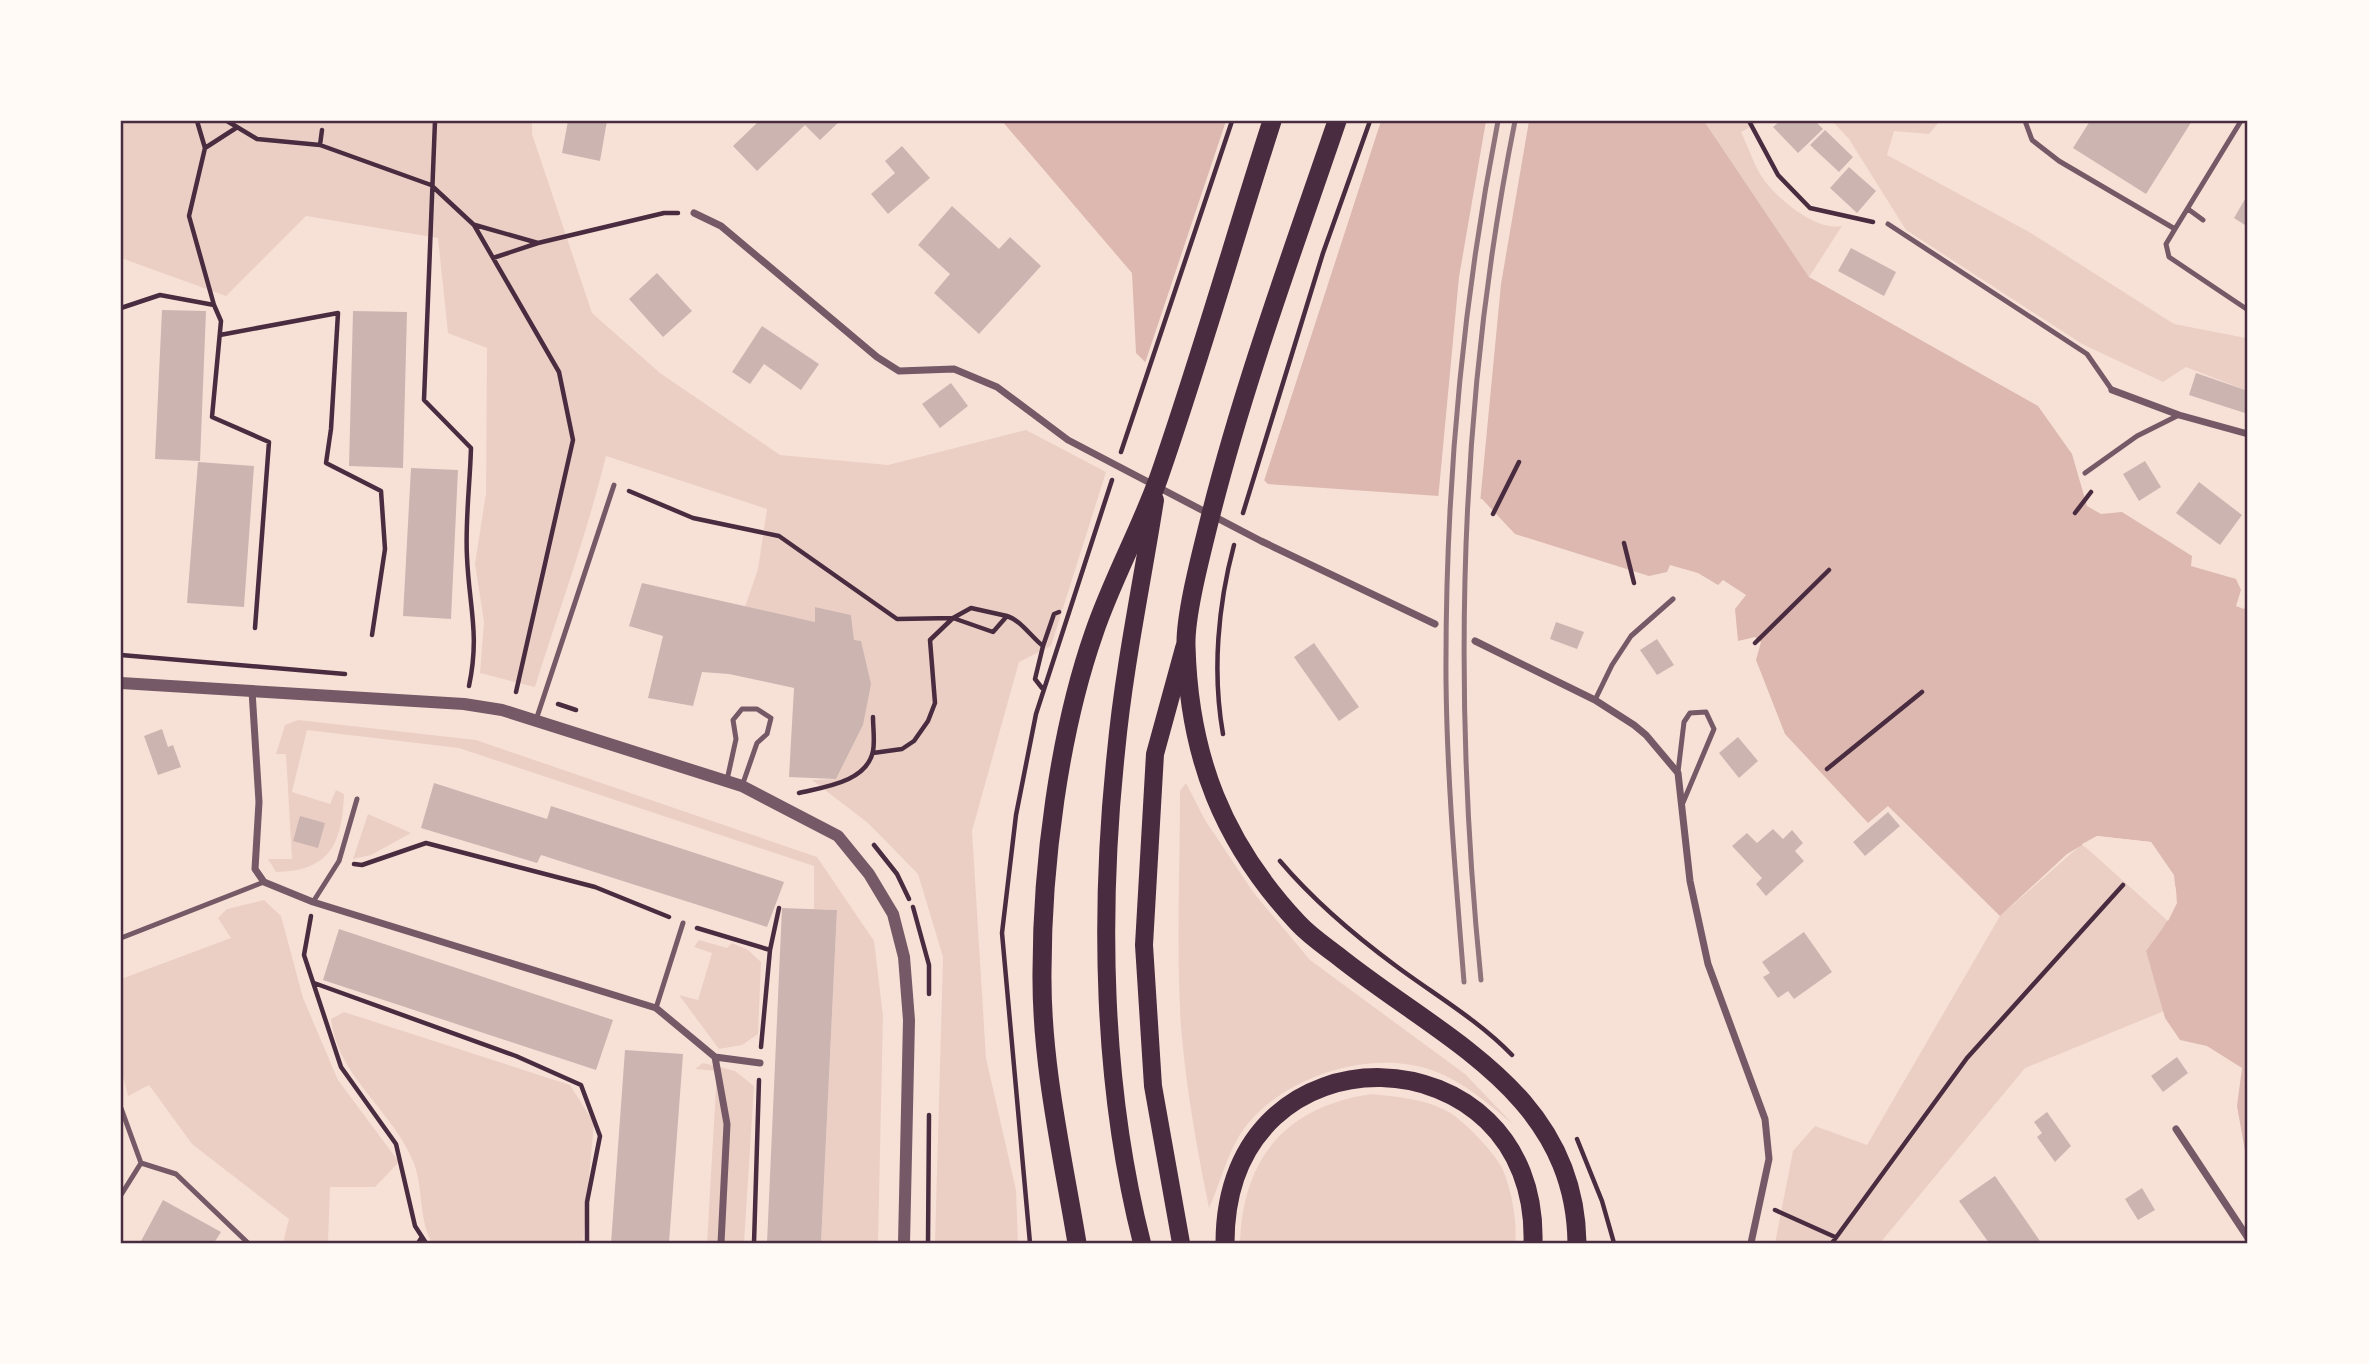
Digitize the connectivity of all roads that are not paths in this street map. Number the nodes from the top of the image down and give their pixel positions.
1 (1272, 121) edge
2 (1337, 121) edge
3 (2025, 121) edge
4 (2241, 121) edge
5 (2188, 209) junction
6 (694, 213) road end
7 (2203, 220) dead end
8 (1888, 224) road end
9 (2175, 229) junction
10 (2248, 310) edge
11 (2112, 390) joint
12 (2179, 415) junction
13 (2248, 434) edge
14 (2085, 473) dead end
15 (1158, 479) junction
16 (614, 485) road end
17 (1673, 599) dead end
18 (1435, 624) dead end
19 (1475, 641) dead end
20 (1186, 643) junction
21 (121, 683) edge
22 (252, 691) junction
23 (1595, 700) junction
24 (536, 720) junction
25 (1678, 773) junction
26 (727, 781) junction
27 (742, 786) junction
28 (357, 799) dead end
29 (1682, 805) junction
30 (264, 882) junction
31 (313, 902) junction
32 (683, 923) road end
33 (121, 938) edge
34 (656, 1008) junction
35 (715, 1057) junction
36 (760, 1063) dead end
37 (121, 1108) edge
38 (2176, 1129) dead end
39 (141, 1163) junction
40 (121, 1195) edge
41 (2248, 1237) edge
42 (248, 1243) edge
43 (721, 1243) edge
44 (904, 1243) edge
45 (1077, 1243) edge
46 (1142, 1243) edge
47 (1181, 1243) edge
48 (1225, 1243) edge
49 (1533, 1243) edge
50 (1577, 1243) edge
51 (1751, 1243) edge

1 - 15 highway
2 - 20 highway
3 - 9 lane
4 - 5 lane
5 - 7 lane
5 - 9 lane
6 - 18 street
8 - 11 lane
9 - 10 lane
11 - 12 street
12 - 13 street
12 - 14 lane
15 - 45 highway
15 - 46 main road
16 - 24 lane
17 - 23 lane
19 - 23 street
20 - 47 main road
20 - 50 highway
21 - 22 street
22 - 24 street
22 - 30 street
23 - 25 street
24 - 26 street
25 - 29 street
25 - 29 lane
26 - 27 street
26 - 27 lane
27 - 44 street
28 - 31 lane
29 - 51 street
30 - 31 street
30 - 33 lane
31 - 34 street
32 - 34 lane
34 - 35 street
35 - 36 street
35 - 43 street
37 - 39 lane
38 - 41 street
39 - 40 lane
39 - 42 lane
48 - 49 highway

